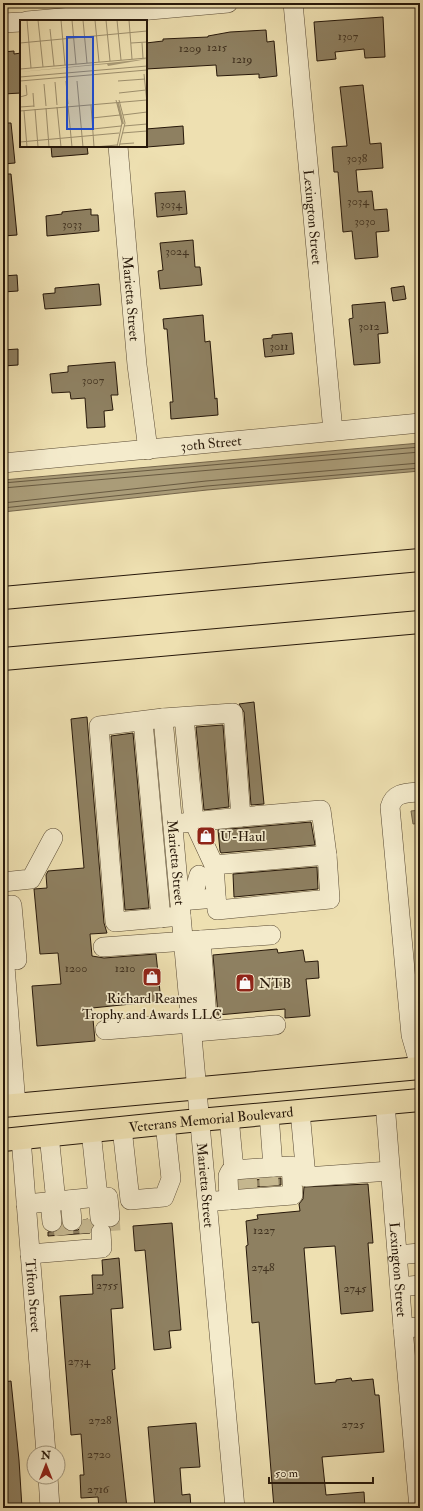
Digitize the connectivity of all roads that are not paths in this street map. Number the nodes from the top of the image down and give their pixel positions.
1 (228, 3) edge
2 (292, 3) edge
3 (106, 13) edge
4 (38, 20) edge
5 (20, 22) edge
6 (3, 23) edge
7 (118, 147) edge
8 (420, 423) edge
9 (333, 431) junction
10 (148, 450) junction
11 (3, 463) edge
12 (420, 560) edge
13 (3, 598) edge
14 (420, 622) edge
15 (3, 659) edge
16 (184, 716) junction
17 (163, 718) junction
18 (143, 721) junction
19 (420, 792) edge
20 (241, 817) junction
21 (194, 822) junction
22 (173, 824) junction
23 (53, 838) dead end
24 (327, 855) junction
25 (205, 863) junction
26 (3, 882) edge
27 (216, 898) junction
28 (184, 905) junction
29 (3, 906) edge
30 (161, 918) junction
31 (271, 934) dead end
32 (192, 940) junction
33 (3, 941) edge
34 (103, 947) dead end
35 (276, 1025) dead end
36 (197, 1028) junction
37 (105, 1030) dead end
38 (7, 1032) edge
39 (420, 1067) edge
40 (197, 1087) junction
41 (420, 1100) edge
42 (385, 1103) junction
43 (10, 1106) edge
44 (300, 1111) junction
45 (269, 1114) junction
46 (230, 1117) junction
47 (199, 1120) junction
48 (165, 1123) junction
49 (122, 1128) junction
50 (91, 1131) junction
51 (49, 1135) junction
52 (12, 1139) edge
53 (274, 1167) junction
54 (390, 1171) junction
55 (245, 1180) junction
56 (70, 1200) junction
57 (229, 1200) junction
58 (206, 1201) junction
59 (26, 1204) junction
60 (80, 1234) junction
61 (420, 1253) edge
62 (30, 1254) junction
63 (397, 1255) junction
64 (420, 1285) edge
65 (400, 1286) junction
66 (411, 1328) edge
67 (45, 1445) edge
68 (49, 1485) edge
69 (50, 1508) edge
70 (235, 1508) edge
71 (419, 1508) edge

1 - 3 street
2 - 9 street, Lexington Street
3 - 4 street
5 - 6 street
7 - 10 street, Marietta Street
8 - 9 street, 30th Street
9 - 10 street, 30th Street
10 - 11 street, 30th Street
12 - 13 main road
14 - 15 main road
16 - 17 street
16 - 20 street
16 - 21 street
17 - 18 street
17 - 22 street, Marietta Street
18 - 30 street
18 - 30 street
19 - 39 street
20 - 21 street
20 - 24 street
21 - 22 street
21 - 25 street
22 - 28 street, Marietta Street
23 - 26 street
24 - 25 street
24 - 27 street
25 - 27 street
25 - 28 street
27 - 28 street
28 - 30 street
28 - 32 street, Marietta Street
29 - 38 street
31 - 32 street
32 - 34 street
32 - 36 street, Marietta Street
33 - 38 street
35 - 36 street
36 - 37 street
36 - 40 street, Marietta Street
38 - 43 street
39 - 40 main road
40 - 43 main road
40 - 47 street, Marietta Street
41 - 42 main road, Veterans Memorial Boulevard
42 - 44 main road, Veterans Memorial Boulevard
42 - 54 street, Lexington Street
44 - 45 main road, Veterans Memorial Boulevard
44 - 54 street
45 - 46 main road, Veterans Memorial Boulevard
45 - 53 street
46 - 47 main road, Veterans Memorial Boulevard
46 - 55 street
47 - 48 main road, Veterans Memorial Boulevard
47 - 58 street, Marietta Street
48 - 49 main road, Veterans Memorial Boulevard
48 - 49 street
49 - 50 main road, Veterans Memorial Boulevard
50 - 51 main road, Veterans Memorial Boulevard
50 - 56 street
51 - 52 main road, Veterans Memorial Boulevard
51 - 56 street
52 - 59 street, Tifton Street
53 - 55 street
53 - 55 street
54 - 63 street, Lexington Street
55 - 57 street
55 - 57 street
56 - 59 street
56 - 60 street
56 - 60 street
57 - 58 street
58 - 70 street, Marietta Street
59 - 62 street, Tifton Street
60 - 62 street
61 - 63 street
62 - 67 street, Tifton Street
63 - 65 street, Lexington Street
64 - 65 street
65 - 66 street, Lexington Street
66 - 71 street, Lexington Street
68 - 69 street

